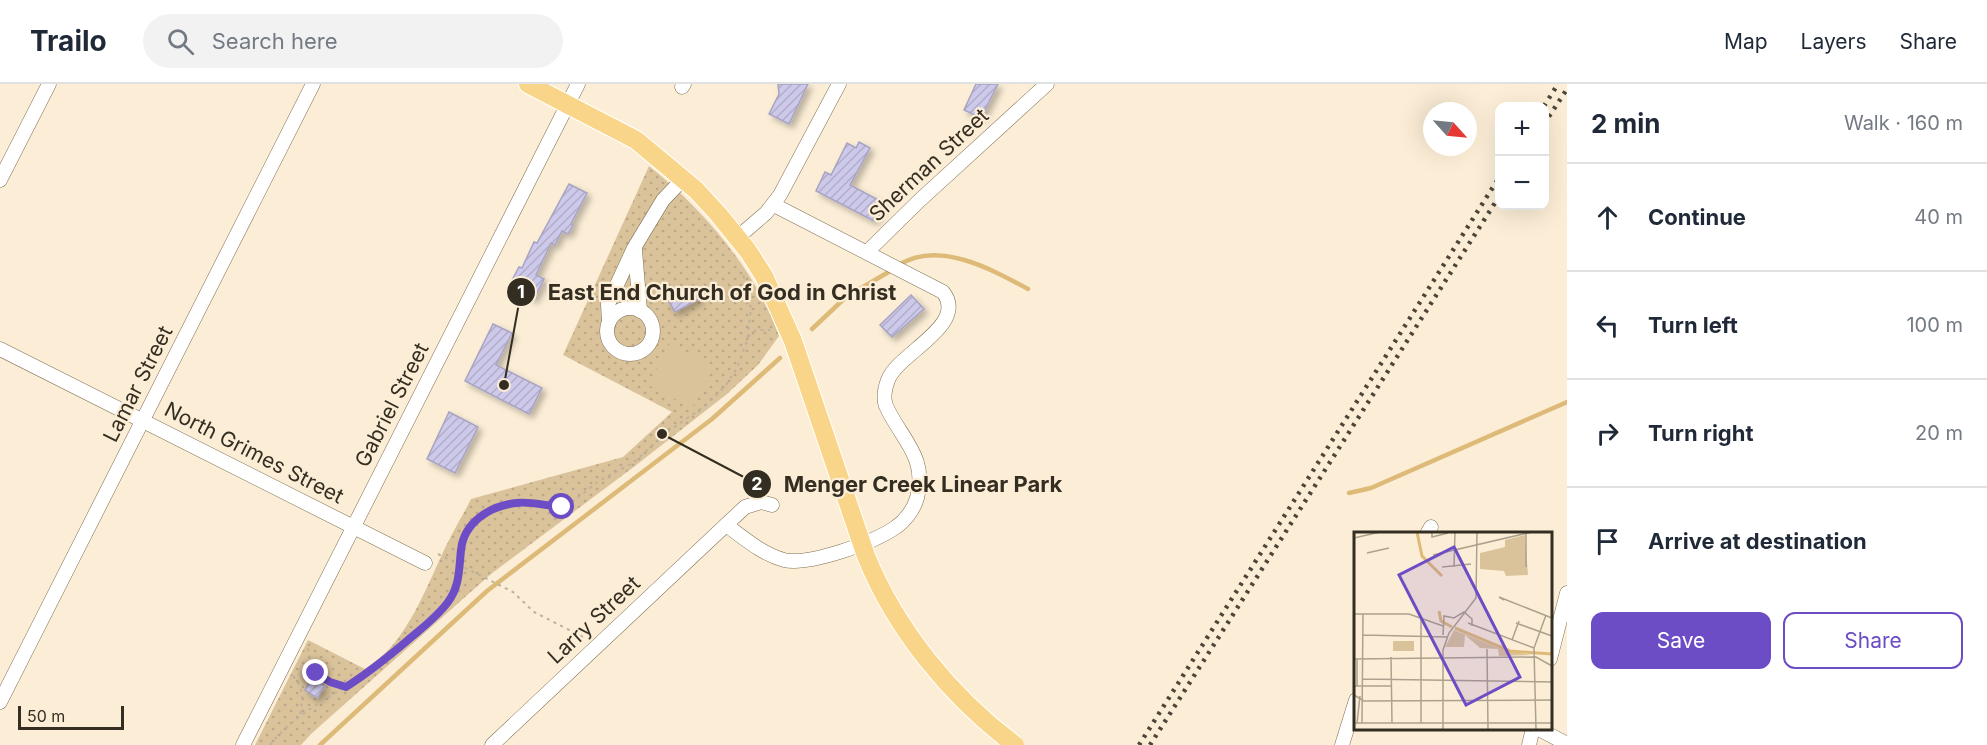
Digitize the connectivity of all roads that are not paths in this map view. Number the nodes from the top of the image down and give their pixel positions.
1 (49, 84) edge
2 (313, 84) edge
3 (528, 84) edge
4 (578, 84) edge
5 (839, 84) edge
6 (1047, 84) edge
7 (568, 104) junction
8 (683, 179) junction
9 (0, 180) edge
10 (774, 205) junction
11 (737, 238) junction
12 (634, 248) junction
13 (867, 252) junction
14 (640, 311) junction
15 (609, 322) junction
16 (0, 349) edge
17 (143, 421) junction
18 (772, 505) dead end
19 (726, 525) junction
20 (354, 527) junction
21 (425, 563) dead end
22 (1567, 593) edge
23 (1552, 655) edge
24 (0, 702) edge
25 (1354, 706) edge
26 (1535, 730) edge
27 (1537, 730) edge
28 (1567, 744) edge
29 (243, 745) edge
30 (492, 745) edge
31 (1015, 745) edge
32 (1342, 745) edge
33 (1529, 745) edge

1 - 9 street
2 - 17 street, Lamar Street
3 - 7 main road
4 - 7 street, Gabriel Street
5 - 10 street
6 - 13 street, Sherman Street
7 - 8 main road
7 - 20 street, Gabriel Street
8 - 11 main road
8 - 12 street
10 - 11 street
10 - 13 street
11 - 31 main road, bridge
12 - 14 street
12 - 15 street
13 - 19 street
14 - 15 street
14 - 15 street
16 - 17 street, North Grimes Street
17 - 20 street, North Grimes Street
17 - 24 street, Lamar Street
18 - 19 street, Larry Street
19 - 30 street, Larry Street
20 - 21 street, North Grimes Street
20 - 29 street, Gabriel Street
22 - 23 street
25 - 32 street
26 - 33 street
27 - 28 street

